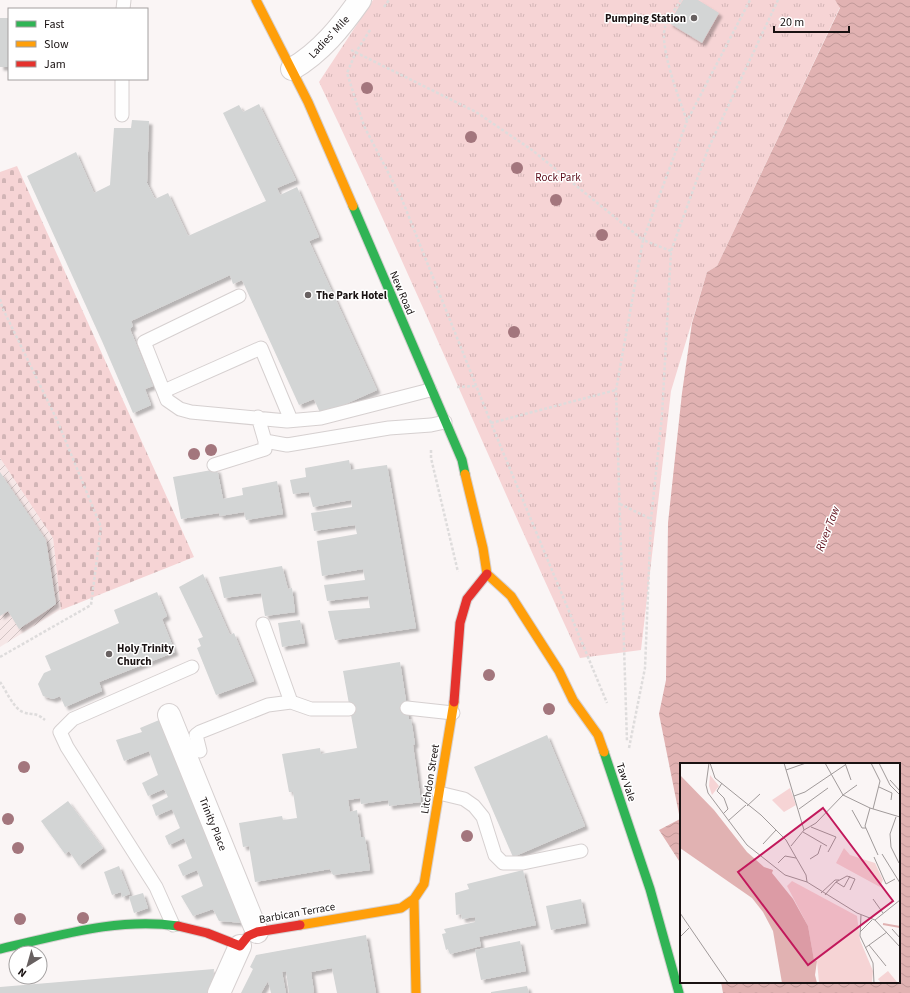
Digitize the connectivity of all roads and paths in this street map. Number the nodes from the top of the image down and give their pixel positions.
1 (256, 0) edge
2 (360, 0) edge
3 (681, 0) edge
4 (750, 0) edge
5 (778, 0) edge
6 (330, 40) junction
7 (356, 52) junction
8 (292, 69) junction
9 (122, 80) edge
10 (122, 115) dead end
11 (687, 121) junction
12 (643, 240) junction
13 (671, 251) junction
14 (239, 296) dead end
15 (0, 299) edge
16 (464, 386) dead end
17 (476, 386) junction
18 (430, 390) junction
19 (616, 390) junction
20 (164, 391) junction
21 (258, 417) junction
22 (291, 420) junction
23 (445, 422) junction
24 (491, 423) junction
25 (431, 425) junction
26 (265, 441) junction
27 (214, 465) dead end
28 (620, 504) junction
29 (651, 519) junction
30 (488, 574) junction
31 (467, 600) junction
32 (263, 624) dead end
33 (0, 657) edge
34 (192, 667) dead end
35 (0, 682) edge
36 (291, 702) junction
37 (407, 708) dead end
38 (349, 709) dead end
39 (609, 710) dead end
40 (453, 713) junction
41 (169, 715) dead end
42 (60, 732) junction
43 (621, 739) dead end
44 (200, 751) dead end
45 (627, 754) junction
46 (440, 793) junction
47 (581, 851) dead end
48 (414, 899) junction
49 (173, 925) junction
50 (257, 932) junction
51 (240, 946) junction
52 (0, 949) edge
53 (219, 993) edge
54 (416, 993) edge
55 (679, 993) edge

1 - 8 street, New Road
2 - 6 street, Ladies' Mile
3 - 11 path
4 - 11 path
5 - 13 path
6 - 7 path
6 - 8 street, Ladies' Mile
7 - 12 path
7 - 17 path
8 - 18 street, New Road
9 - 10 lane
11 - 12 path
12 - 13 path
12 - 19 path
13 - 29 path
14 - 20 lane
15 - 33 path
16 - 17 path
17 - 24 path
18 - 22 lane
18 - 23 street, New Road
19 - 24 path
19 - 28 path
20 - 21 lane
20 - 22 lane
21 - 22 lane
21 - 26 lane
23 - 25 lane
23 - 30 street, New Road
24 - 39 path
25 - 26 lane
25 - 31 path
26 - 27 lane
28 - 29 path
28 - 45 path
29 - 45 path
30 - 31 street, Litchdon Street
30 - 55 street, Taw Vale
31 - 40 street, Litchdon Street
32 - 36 lane
34 - 42 lane
35 - 42 path
36 - 38 lane
36 - 44 lane
37 - 40 lane
40 - 46 street, Litchdon Street
41 - 50 street, Trinity Place
42 - 49 lane
43 - 45 path
46 - 47 lane
46 - 48 street, Litchdon Street
48 - 50 street, Barbican Terrace
48 - 54 street
49 - 51 street
49 - 52 street
50 - 51 street, Barbican Terrace
51 - 53 street

